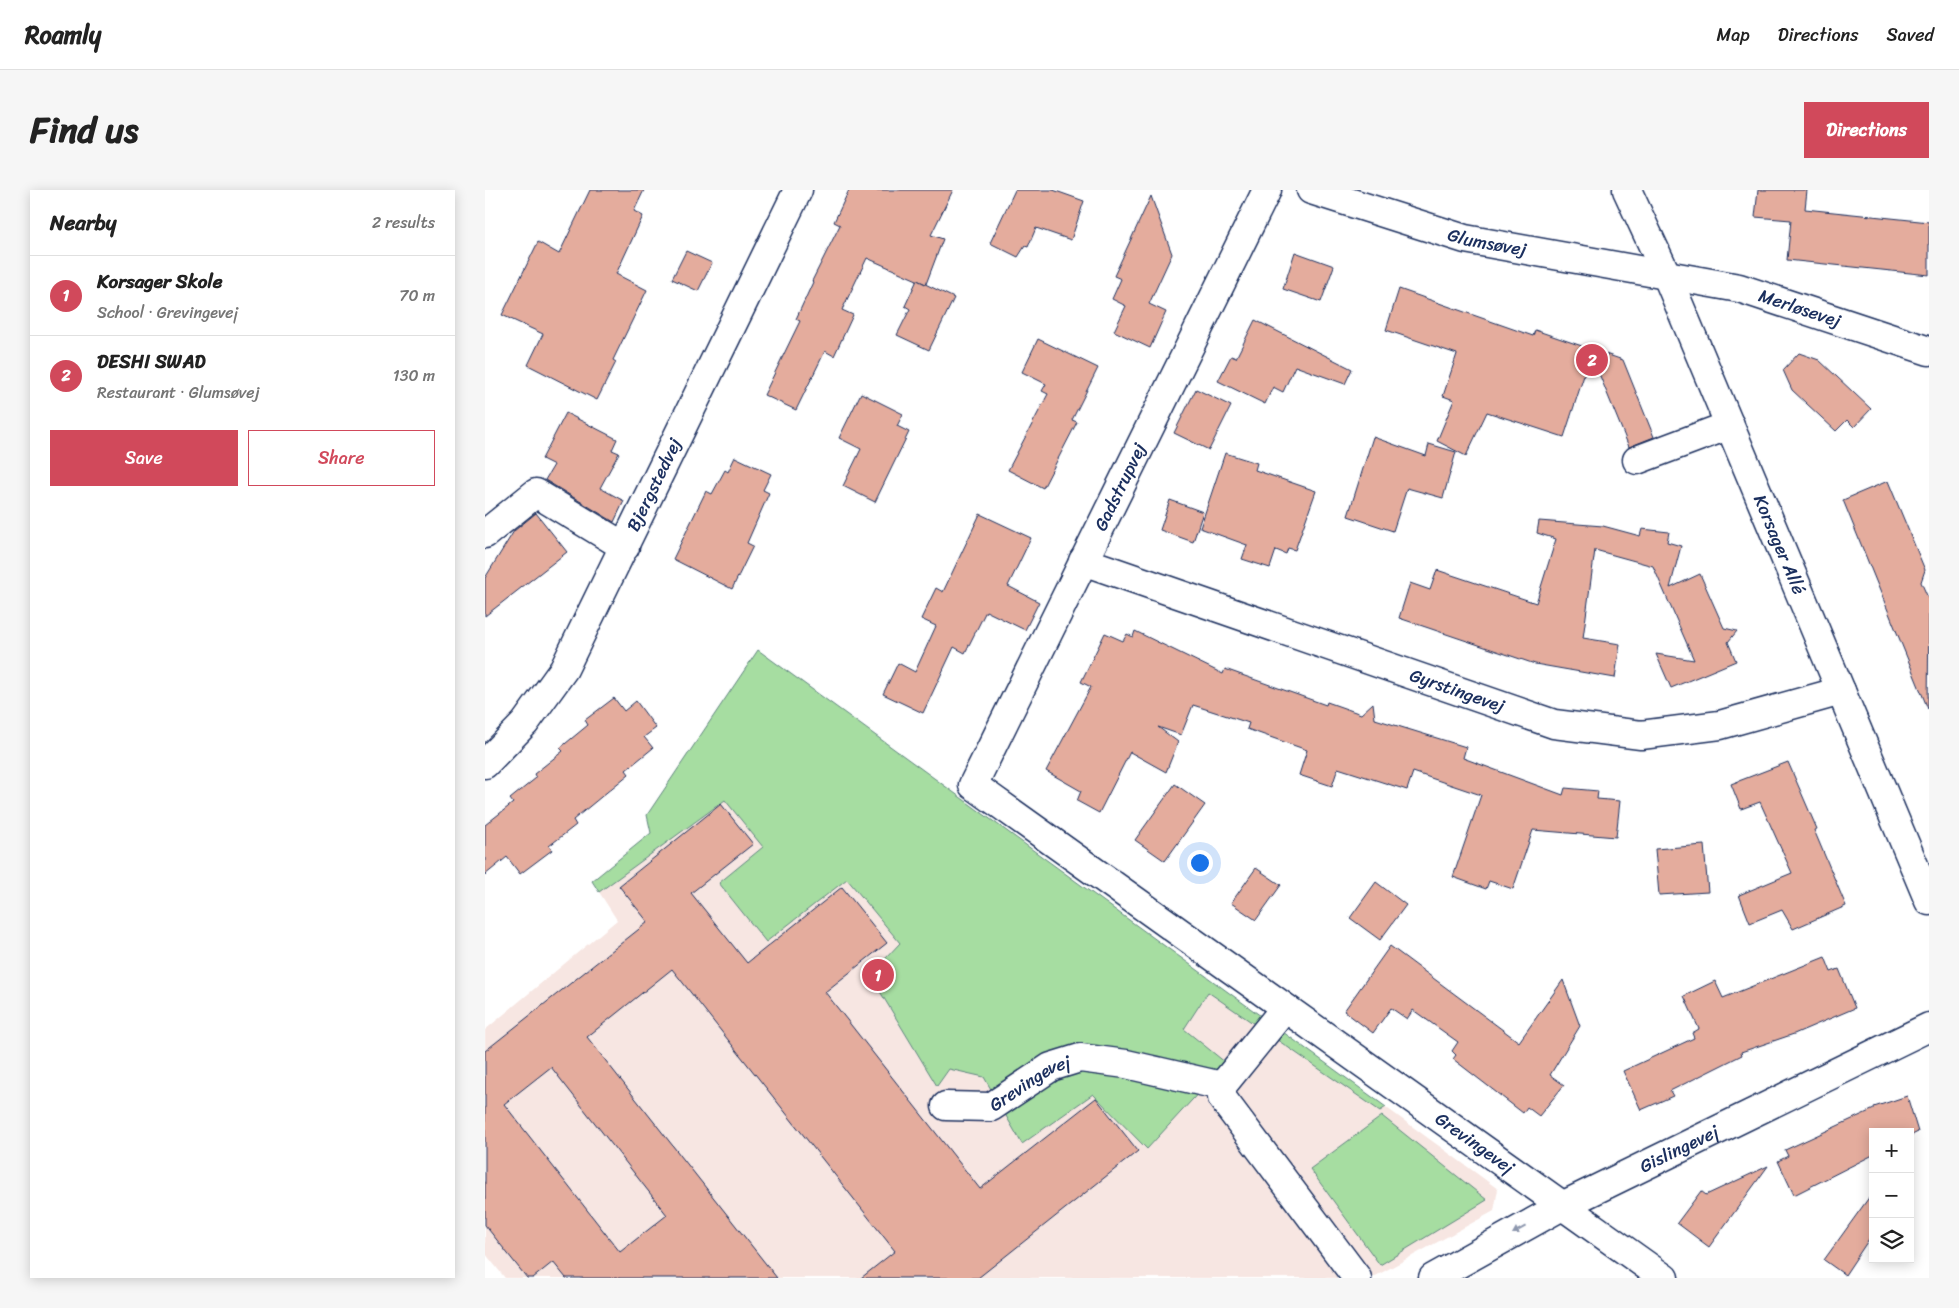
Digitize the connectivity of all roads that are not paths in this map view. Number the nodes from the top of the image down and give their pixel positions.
1 (798, 190) edge
2 (1267, 190) edge
3 (1627, 190) edge
4 (1319, 191) edge
5 (1667, 276) junction
6 (1929, 351) edge
7 (1730, 426) junction
8 (1637, 460) dead end
9 (485, 534) edge
10 (625, 547) junction
11 (1083, 562) junction
12 (1841, 691) junction
13 (485, 764) edge
14 (973, 785) joint
15 (1929, 901) edge
16 (1285, 1008) junction
17 (1929, 1027) edge
18 (1222, 1086) junction
19 (946, 1106) dead end
20 (1562, 1206) junction
21 (1357, 1278) edge
22 (1433, 1278) edge
23 (1664, 1278) edge

1 - 10 street, Bjergstedvej
2 - 11 street, Gadstrupvej
3 - 5 street, Korsager Allé
4 - 5 street, Glumsøvej
5 - 6 street, Merløsevej
5 - 7 street, Korsager Allé
7 - 8 street
7 - 12 street, Korsager Allé
9 - 10 street
10 - 13 street, Bjergstedvej
11 - 12 street, Gyrstingevej
11 - 14 street, Gadstrupvej
12 - 15 street, Korsager Allé
14 - 16 street, Grevingevej
16 - 18 street
16 - 20 street, Grevingevej
17 - 20 street, Gislingevej
18 - 19 street, Grevingevej
18 - 21 street
20 -> 22 street, Gislingevej
20 - 23 street, Grevingevej

